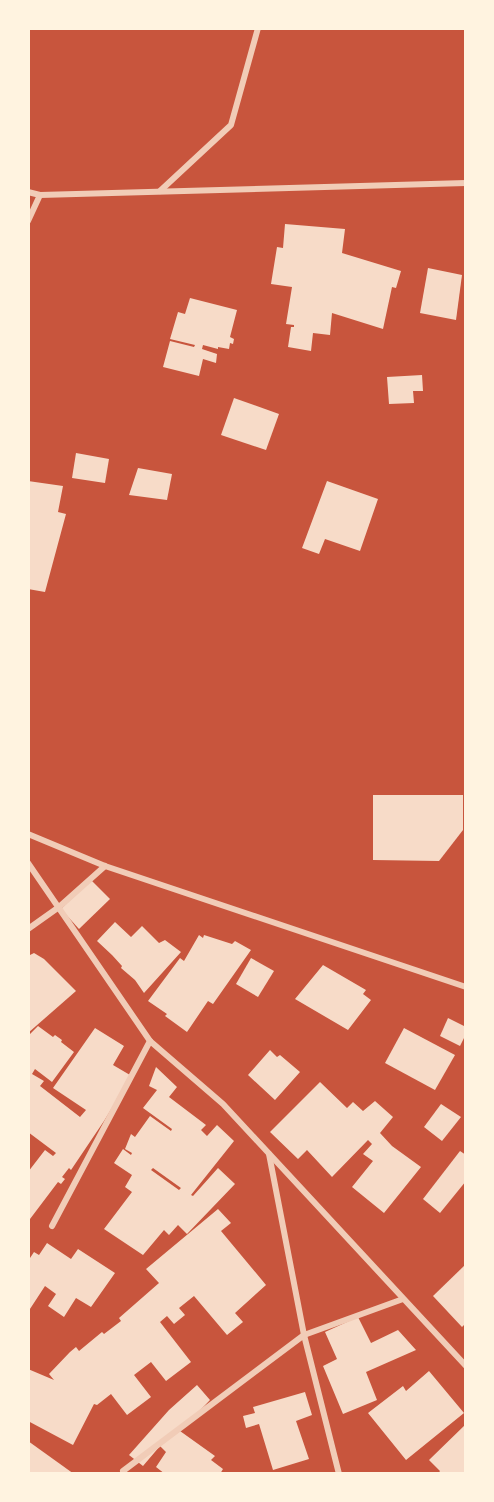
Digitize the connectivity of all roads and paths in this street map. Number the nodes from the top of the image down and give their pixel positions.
1 (258, 28) edge
2 (465, 183) edge
3 (160, 191) junction
4 (28, 192) edge
5 (40, 195) junction
6 (28, 221) edge
7 (28, 834) edge
8 (28, 863) edge
9 (105, 866) junction
10 (58, 907) junction
11 (28, 929) edge
12 (465, 987) edge
13 (150, 1041) junction
14 (269, 1153) junction
15 (52, 1226) dead end
16 (403, 1299) junction
17 (304, 1335) junction
18 (465, 1366) edge
19 (123, 1471) dead end
20 (339, 1473) edge

1 - 3 street
2 - 3 street
3 - 5 street
4 - 5 street
5 - 6 street
7 - 9 street
8 - 10 street
9 - 10 street
9 - 12 street
10 - 11 street
10 - 13 street
13 - 14 street
13 - 15 street
14 - 16 street
14 - 17 street
16 - 17 street
16 - 18 street
17 - 19 street
17 - 20 street

